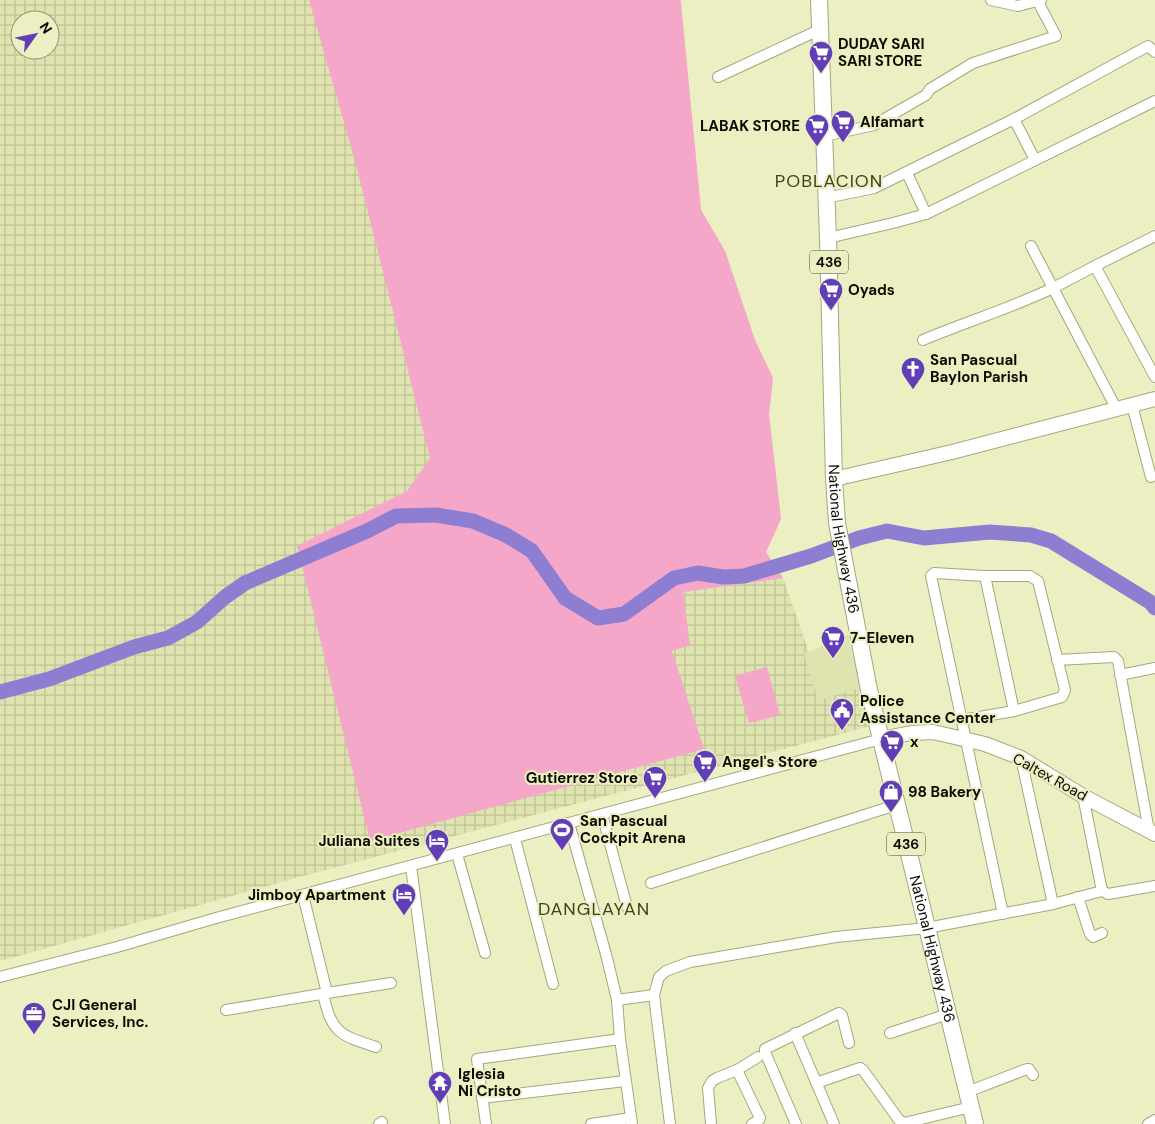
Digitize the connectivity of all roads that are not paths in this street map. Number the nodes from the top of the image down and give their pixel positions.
1 (819, 0) edge
2 (991, 0) edge
3 (1039, 1) edge
4 (819, 30) junction
5 (1155, 52) edge
6 (718, 77) dead end
7 (1155, 101) edge
8 (1014, 119) junction
9 (824, 136) junction
10 (1035, 160) junction
11 (906, 173) junction
12 (826, 198) junction
13 (926, 214) junction
14 (1155, 236) edge
15 (828, 238) junction
16 (1031, 246) dead end
17 (1095, 266) junction
18 (1053, 288) junction
19 (923, 340) dead end
20 (1155, 378) edge
21 (1155, 399) edge
22 (1132, 405) junction
23 (1116, 408) junction
24 (1151, 477) dead end
25 (834, 479) junction
26 (985, 576) junction
27 (1057, 660) junction
28 (1155, 668) edge
29 (1120, 675) junction
30 (1014, 711) junction
31 (962, 720) junction
32 (881, 739) junction
33 (967, 739) junction
34 (1021, 758) junction
35 (1083, 796) junction
36 (896, 805) junction
37 (602, 814) junction
38 (569, 823) junction
39 (1152, 832) edge
40 (515, 839) junction
41 (456, 854) junction
42 (412, 866) junction
43 (651, 883) dead end
44 (1155, 886) edge
45 (1101, 890) junction
46 (303, 895) junction
47 (1078, 897) junction
48 (1053, 904) junction
49 (627, 907) dead end
50 (1003, 914) junction
51 (927, 928) junction
52 (1102, 933) dead end
53 (485, 953) dead end
54 (0, 977) edge
55 (391, 983) dead end
56 (553, 984) dead end
57 (325, 993) junction
58 (654, 995) junction
59 (617, 1000) junction
60 (226, 1010) dead end
61 (948, 1014) junction
62 (795, 1033) junction
63 (890, 1033) dead end
64 (620, 1039) junction
65 (849, 1043) dead end
66 (376, 1047) dead end
67 (758, 1057) dead end
68 (738, 1070) junction
69 (1033, 1075) dead end
70 (625, 1081) junction
71 (816, 1082) junction
72 (482, 1098) junction
73 (969, 1100) junction
74 (1155, 1120) edge
75 (631, 1121) edge
76 (445, 1124) edge
77 (486, 1124) edge
78 (591, 1124) edge
79 (670, 1124) edge
80 (711, 1124) edge
81 (752, 1124) edge
82 (796, 1124) edge
83 (834, 1124) edge
84 (975, 1124) edge
85 (1148, 1124) edge

1 - 4 main road, National Highway 436 / 436
2 - 3 street
3 - 9 street
4 - 6 street
4 - 9 main road, National Highway 436 / 436
5 - 8 street
7 - 10 street
8 - 10 street
8 - 11 street
9 - 12 main road, National Highway 436 / 436
10 - 13 street
11 - 12 street
11 - 13 street
12 - 15 main road, National Highway 436 / 436
13 - 15 street
14 - 17 street
15 - 25 main road, National Highway 436 / 436
16 - 18 street
17 - 18 street
17 - 20 street
18 - 19 street
18 - 23 street
21 - 22 street
22 - 23 street
22 - 24 street
23 - 25 street
25 - 32 main road, National Highway 436 / 436
26 - 27 street
26 - 30 street
26 - 31 street
27 - 29 street
27 - 30 street
28 - 29 street
29 - 39 street
30 - 31 street
31 - 33 street
32 - 33 street, Caltex Road
32 - 36 main road, National Highway 436 / 436
32 - 37 street
33 - 34 street, Caltex Road
33 - 50 street
34 - 35 street, Caltex Road
34 - 48 street
35 - 39 street, Caltex Road
35 - 45 street
36 - 43 street
36 - 51 main road, National Highway 436 / 436
37 - 38 street
37 - 49 street
38 - 40 street
38 - 59 street
40 - 41 street
40 - 56 street
41 - 42 street
41 - 53 street
42 - 46 street
42 - 76 street
44 - 45 street
45 - 47 street
46 - 54 street
46 - 57 street
47 - 48 street
47 - 52 street
48 - 50 street
50 - 51 street
51 - 58 street
51 - 61 main road, National Highway 436 / 436
55 - 57 street
57 - 60 street
57 - 66 street
58 - 59 street
58 - 79 street
59 - 64 street
61 - 63 street
61 - 73 main road, National Highway 436 / 436
62 - 65 street
62 - 71 street
62 - 82 street
64 - 70 street
64 - 72 street
67 - 68 street
68 - 80 street
68 - 81 street
69 - 73 street
70 - 72 street
70 - 75 street
71 - 73 street
71 - 83 street
72 - 77 street
73 - 84 main road, National Highway 436 / 436
74 - 85 street
75 - 78 street

